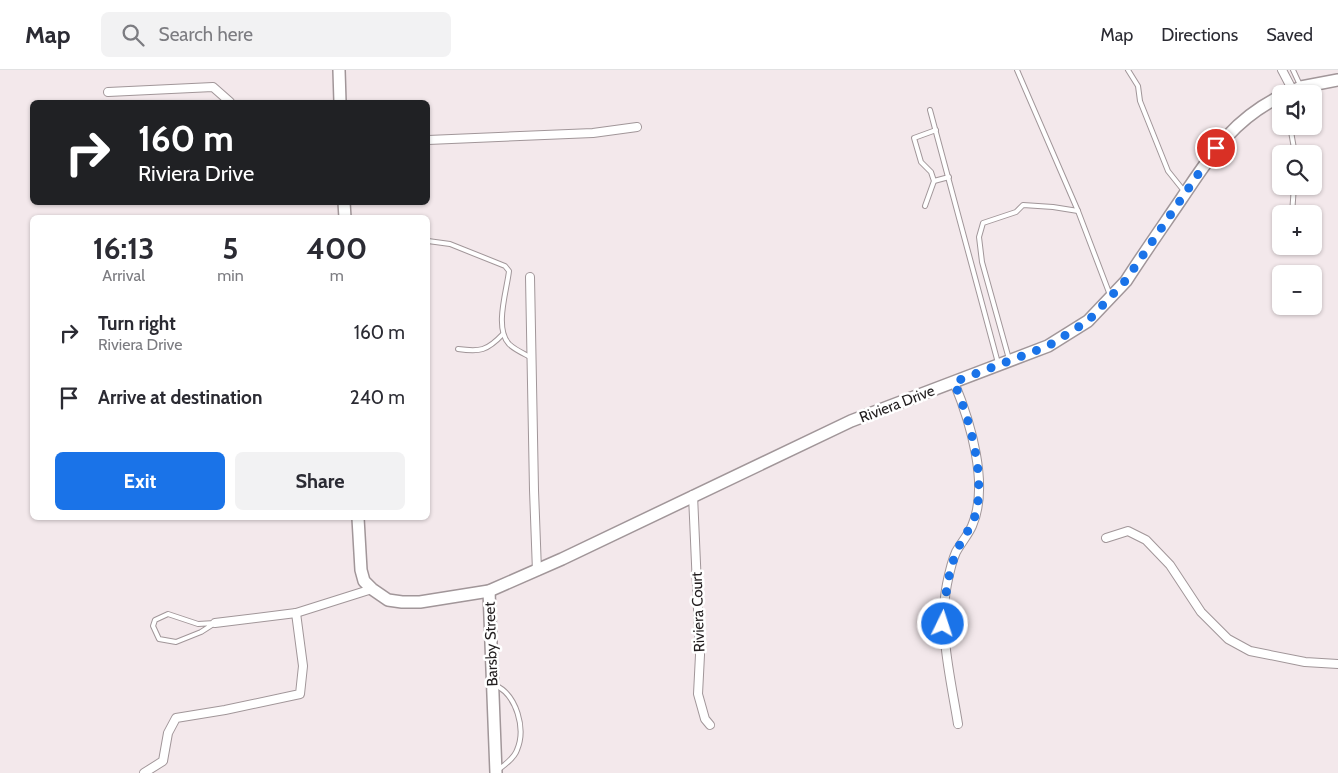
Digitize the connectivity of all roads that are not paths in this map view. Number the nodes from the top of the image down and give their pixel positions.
1 (339, 70) edge
2 (1017, 70) edge
3 (1128, 70) edge
4 (1282, 70) edge
5 (1293, 70) edge
6 (1338, 80) edge
7 (1285, 85) edge
8 (1289, 85) edge
9 (1320, 85) edge
10 (108, 92) dead end
11 (228, 100) edge
12 (340, 100) edge
13 (1272, 101) edge
14 (930, 110) dead end
15 (637, 127) dead end
16 (936, 130) junction
17 (430, 140) edge
18 (948, 176) junction
19 (934, 182) junction
20 (1185, 193) junction
21 (925, 206) dead end
22 (1078, 211) junction
23 (430, 241) edge
24 (530, 277) dead end
25 (1111, 297) junction
26 (503, 334) junction
27 (458, 349) dead end
28 (532, 358) junction
29 (1010, 361) junction
30 (998, 365) junction
31 (954, 382) junction
32 (693, 495) junction
33 (358, 520) edge
34 (1106, 538) dead end
35 (537, 571) junction
36 (372, 589) junction
37 (489, 591) junction
38 (296, 613) junction
39 (215, 623) junction
40 (1338, 664) edge
41 (492, 684) junction
42 (958, 724) dead end
43 (710, 725) dead end
44 (496, 772) edge
45 (144, 773) edge

1 - 12 street
2 - 22 lane
3 - 20 lane
4 - 7 street
5 - 8 lane
6 - 9 street, Riviera Drive
10 - 11 street
13 - 20 street, Riviera Drive
14 - 16 lane
15 - 17 street
16 - 18 lane
16 - 19 lane
18 - 19 lane
18 - 30 lane
19 - 21 lane
20 - 25 street, Riviera Drive
22 - 25 lane
22 - 29 lane
23 - 26 lane
24 - 28 street
25 - 29 street, Riviera Drive
26 - 27 lane
26 - 28 lane
28 - 35 street
29 - 30 street, Riviera Drive
30 - 31 street, Riviera Drive
31 - 32 street, Riviera Drive
31 - 42 street
32 - 35 street, Riviera Drive
32 - 43 street, Riviera Court
33 - 36 street
34 - 40 street
35 - 37 street, Riviera Drive
36 - 37 street, Barsby Street
36 - 38 street
37 - 41 street, Barsby Street
38 - 39 street
38 - 45 street
39 - 39 lane
41 - 44 street, Barsby Street
41 - 44 lane

